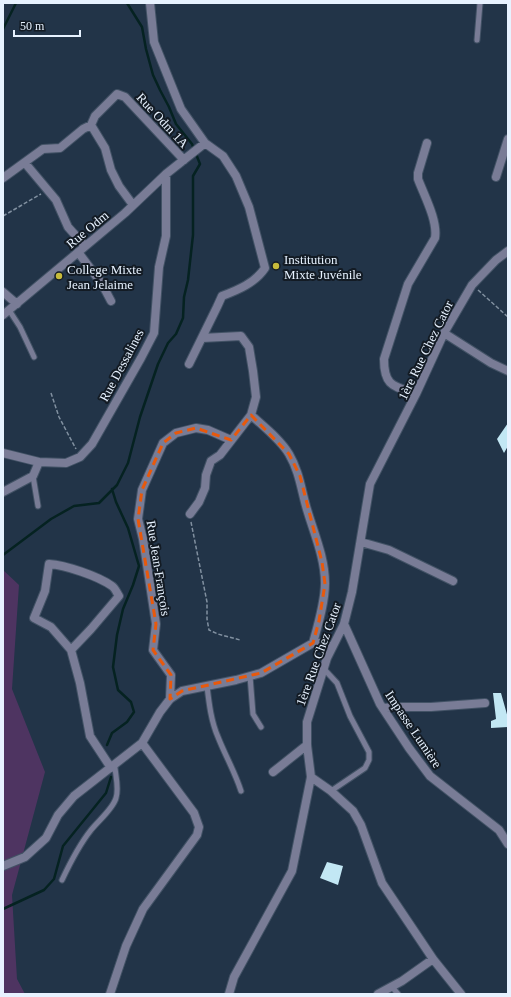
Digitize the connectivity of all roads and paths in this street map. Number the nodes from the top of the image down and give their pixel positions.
1 (150, 3) edge
2 (480, 3) edge
3 (477, 40) dead end
4 (91, 125) junction
5 (508, 139) edge
6 (205, 143) junction
7 (427, 143) dead end
8 (184, 160) junction
9 (25, 163) junction
10 (166, 174) junction
11 (496, 177) dead end
12 (3, 178) edge
13 (48, 190) junction
14 (133, 205) junction
15 (3, 216) edge
16 (85, 246) junction
17 (508, 251) edge
18 (78, 252) junction
19 (472, 285) junction
20 (3, 292) edge
21 (112, 301) dead end
22 (17, 304) junction
23 (6, 312) edge
24 (508, 317) edge
25 (444, 333) junction
26 (202, 338) junction
27 (34, 357) dead end
28 (189, 364) dead end
29 (508, 371) edge
30 (51, 393) dead end
31 (416, 394) junction
32 (251, 415) junction
33 (231, 440) junction
34 (3, 453) edge
35 (80, 457) junction
36 (39, 462) junction
37 (33, 476) junction
38 (3, 492) edge
39 (38, 506) dead end
40 (190, 514) joint
41 (361, 542) junction
42 (453, 581) dead end
43 (344, 624) junction
44 (240, 640) dead end
45 (313, 643) junction
46 (332, 647) junction
47 (71, 650) junction
48 (324, 669) junction
49 (250, 676) junction
50 (207, 686) junction
51 (170, 699) junction
52 (485, 703) dead end
53 (383, 708) junction
54 (261, 727) dead end
55 (142, 743) junction
56 (308, 746) junction
57 (111, 768) junction
58 (273, 772) dead end
59 (312, 777) junction
60 (241, 791) dead end
61 (331, 791) junction
62 (508, 844) edge
63 (3, 866) edge
64 (62, 880) dead end
65 (433, 959) junction
66 (392, 987) junction
67 (110, 994) edge
68 (229, 994) edge
69 (378, 994) edge
70 (398, 994) edge
71 (461, 994) edge

1 - 6 street
2 - 3 lane
4 - 8 street, Rue Odm 1A
4 - 9 street
4 - 14 street
5 - 11 street
6 - 8 street, Rue Odm
6 - 26 street
7 - 31 street
8 - 10 street, Rue Odm
9 - 12 street
9 - 13 street
10 - 14 street, Rue Odm
10 - 35 street, Rue Dessalines
13 - 15 path
13 - 16 street
14 - 16 street, Rue Odm
16 - 18 street, Rue Odm
17 - 19 street, 1ère Rue Chez Cator
18 - 21 street
18 - 22 street, Rue Odm
19 - 24 path
19 - 25 street, 1ère Rue Chez Cator
20 - 22 street
22 - 23 street, Rue Odm
23 - 27 lane
25 - 29 street
25 - 31 street, 1ère Rue Chez Cator
26 - 28 street
26 - 32 street
30 - 35 path
31 - 41 street, 1ère Rue Chez Cator
32 - 33 street
32 - 45 street
33 - 40 street
33 - 51 street, Rue Jean-François
34 - 36 street
35 - 36 street
36 - 37 street
37 - 38 street
37 - 39 lane
40 - 44 path
41 - 42 street
41 - 43 street, 1ère Rue Chez Cator
43 - 46 street, 1ère Rue Chez Cator
43 - 53 street, Impasse Lumière
45 - 46 street
45 - 49 street
46 - 48 street, 1ère Rue Chez Cator
47 - 47 street
47 - 57 street
48 - 56 street, 1ère Rue Chez Cator
48 - 61 lane
49 - 50 street
49 - 54 lane
50 - 51 street
50 - 60 lane
51 - 55 street
52 - 53 street
53 - 62 street, Impasse Lumière
55 - 57 street
55 - 67 street
56 - 58 street
56 - 59 street, 1ère Rue Chez Cator
57 - 63 street
57 - 64 lane
59 - 61 street
59 - 68 street, 1ère Rue Chez Cator
61 - 65 street
65 - 66 street
65 - 71 street
66 - 69 street
66 - 70 lane

